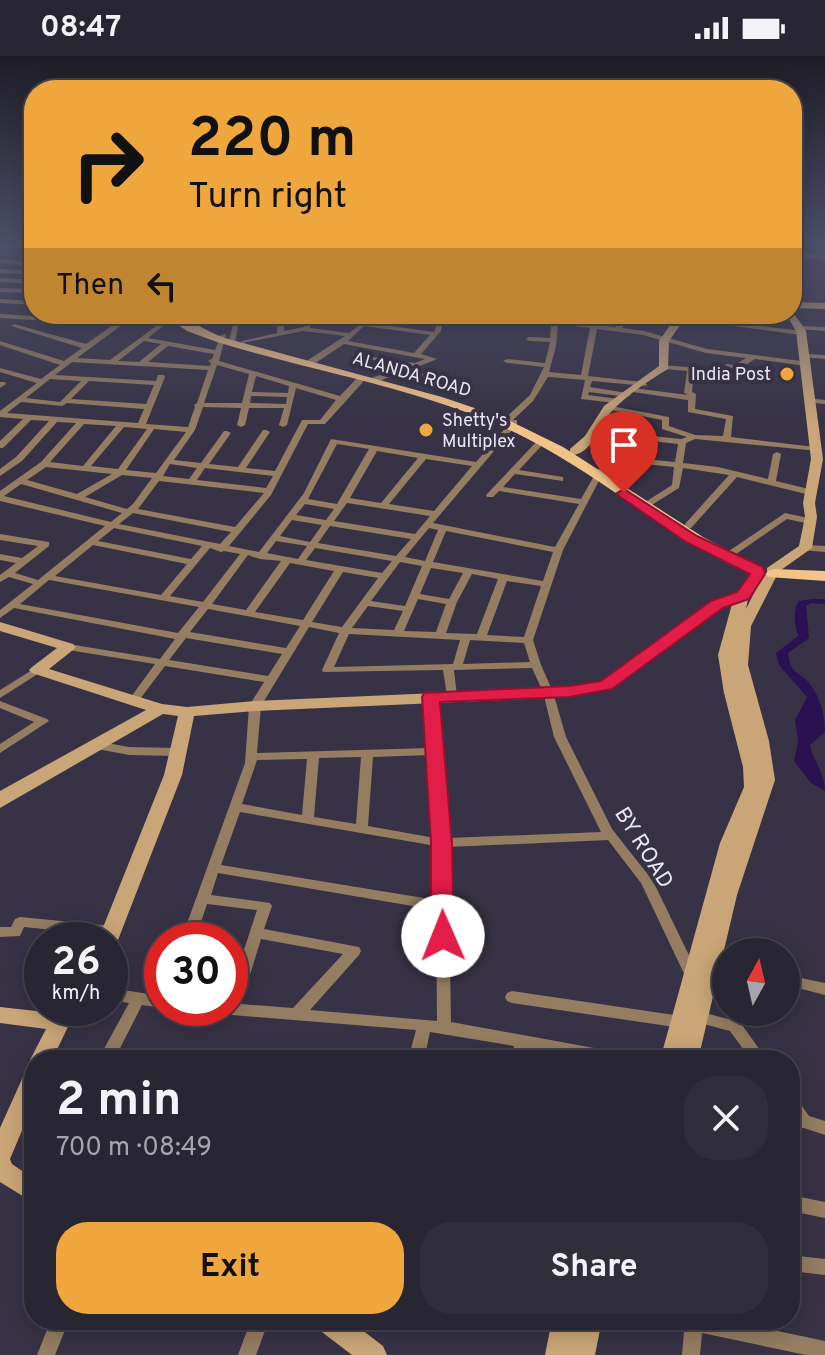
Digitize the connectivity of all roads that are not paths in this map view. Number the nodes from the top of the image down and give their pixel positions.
1 (802, 305) edge
2 (825, 306) edge
3 (0, 316) edge
4 (24, 316) edge
5 (24, 321) edge
6 (119, 324) edge
7 (161, 324) edge
8 (194, 324) edge
9 (235, 324) edge
10 (280, 324) edge
11 (307, 324) edge
12 (440, 324) edge
13 (555, 324) edge
14 (585, 324) edge
15 (622, 324) edge
16 (675, 324) edge
17 (742, 324) edge
18 (797, 324) edge
19 (590, 325) junction
20 (14, 326) junction
21 (303, 329) junction
22 (617, 329) junction
23 (825, 329) edge
24 (801, 332) junction
25 (0, 333) edge
26 (280, 334) junction
27 (435, 334) junction
28 (351, 335) junction
29 (825, 336) edge
30 (664, 338) junction
31 (143, 339) junction
32 (231, 339) junction
33 (529, 339) dead end
34 (553, 340) junction
35 (343, 342) junction
36 (0, 343) edge
37 (167, 343) junction
38 (87, 347) junction
39 (190, 348) junction
40 (356, 355) dead end
41 (416, 355) junction
42 (825, 357) edge
43 (753, 358) junction
44 (806, 360) junction
45 (213, 361) junction
46 (507, 361) dead end
47 (68, 362) junction
48 (112, 362) junction
49 (311, 362) junction
50 (141, 364) junction
51 (416, 365) junction
52 (547, 365) junction
53 (168, 366) junction
54 (664, 367) junction
55 (691, 369) junction
56 (0, 370) edge
57 (402, 370) junction
58 (253, 373) junction
59 (544, 374) junction
60 (587, 378) junction
61 (87, 379) junction
62 (45, 380) junction
63 (367, 380) junction
64 (117, 381) junction
65 (158, 383) junction
66 (293, 385) junction
67 (470, 388) dead end
68 (586, 389) junction
69 (634, 390) junction
70 (248, 394) junction
71 (291, 395) junction
72 (691, 398) junction
73 (341, 399) junction
74 (809, 400) junction
75 (65, 401) junction
76 (0, 402) edge
77 (17, 402) junction
78 (825, 402) edge
79 (104, 404) junction
80 (612, 404) junction
81 (198, 405) junction
82 (246, 406) junction
83 (289, 406) junction
84 (149, 407) junction
85 (0, 415) edge
86 (29, 417) junction
87 (55, 419) junction
88 (81, 422) junction
89 (509, 423) junction
90 (122, 425) junction
91 (241, 425) dead end
92 (283, 425) dead end
93 (810, 425) junction
94 (141, 426) junction
95 (825, 426) edge
96 (152, 427) junction
97 (191, 430) junction
98 (266, 432) dead end
99 (594, 432) junction
100 (227, 433) dead end
101 (694, 437) junction
102 (727, 439) junction
103 (542, 441) junction
104 (682, 442) junction
105 (0, 446) edge
106 (374, 448) junction
107 (567, 451) junction
108 (777, 454) dead end
109 (424, 456) junction
110 (819, 456) edge
111 (170, 462) junction
112 (44, 464) junction
113 (204, 465) junction
114 (478, 465) junction
115 (677, 465) junction
116 (85, 468) junction
117 (241, 469) junction
118 (513, 471) junction
119 (120, 472) junction
120 (600, 472) junction
121 (0, 473) edge
122 (278, 474) junction
123 (735, 474) junction
124 (159, 477) junction
125 (560, 479) dead end
126 (21, 481) junction
127 (191, 482) junction
128 (771, 483) junction
129 (269, 491) junction
130 (810, 492) junction
131 (0, 497) edge
132 (79, 497) junction
133 (302, 501) junction
134 (583, 502) junction
135 (342, 503) junction
136 (650, 503) junction
137 (383, 506) junction
138 (130, 511) junction
139 (437, 514) junction
140 (290, 517) junction
141 (825, 518) edge
142 (811, 519) junction
143 (329, 522) junction
144 (427, 525) junction
145 (110, 526) junction
146 (688, 526) junction
147 (443, 529) junction
148 (237, 530) junction
149 (0, 537) edge
150 (417, 537) junction
151 (273, 538) junction
152 (91, 542) junction
153 (313, 544) junction
154 (207, 546) junction
155 (805, 548) junction
156 (221, 549) junction
157 (825, 549) edge
158 (558, 550) junction
159 (245, 553) junction
160 (730, 555) junction
161 (260, 556) junction
162 (0, 557) edge
163 (399, 559) junction
164 (287, 560) junction
165 (24, 561) junction
166 (194, 562) junction
167 (300, 562) junction
168 (430, 564) junction
169 (340, 569) junction
170 (469, 571) junction
171 (766, 572) junction
172 (384, 576) junction
173 (825, 576) edge
174 (4, 577) edge
175 (504, 577) junction
176 (43, 580) junction
177 (545, 584) junction
178 (415, 596) junction
179 (743, 596) junction
180 (163, 599) junction
181 (452, 602) junction
182 (366, 603) junction
183 (12, 605) junction
184 (204, 606) junction
185 (408, 609) junction
186 (248, 614) junction
187 (0, 615) edge
188 (305, 624) junction
189 (0, 626) edge
190 (345, 631) junction
191 (398, 634) junction
192 (182, 636) junction
193 (440, 636) junction
194 (466, 637) junction
195 (481, 638) junction
196 (528, 640) junction
197 (68, 647) junction
198 (288, 652) junction
199 (162, 662) junction
200 (536, 665) junction
201 (452, 667) junction
202 (37, 670) junction
203 (271, 680) junction
204 (548, 692) junction
205 (0, 695) edge
206 (452, 696) junction
207 (431, 697) junction
208 (133, 701) junction
209 (0, 704) edge
210 (255, 706) junction
211 (160, 709) junction
212 (187, 712) junction
213 (96, 745) junction
214 (0, 749) edge
215 (435, 751) junction
216 (178, 752) junction
217 (367, 753) junction
218 (313, 755) junction
219 (251, 757) junction
220 (0, 799) edge
221 (235, 807) junction
222 (308, 820) junction
223 (362, 829) junction
224 (611, 836) junction
225 (442, 843) junction
226 (214, 868) junction
227 (203, 899) junction
228 (442, 906) junction
229 (115, 922) edge
230 (195, 922) edge
231 (24, 923) edge
232 (0, 932) edge
233 (256, 933) junction
234 (721, 938) edge
235 (248, 954) edge
236 (712, 976) edge
237 (693, 979) junction
238 (800, 983) edge
239 (825, 989) edge
240 (128, 997) edge
241 (512, 997) dead end
242 (138, 999) junction
243 (144, 1000) edge
244 (248, 1010) edge
245 (297, 1014) junction
246 (0, 1015) edge
247 (24, 1015) edge
248 (689, 1020) junction
249 (58, 1026) edge
250 (424, 1026) junction
251 (444, 1027) junction
252 (522, 1041) junction
253 (46, 1050) edge
254 (111, 1050) edge
255 (418, 1050) edge
256 (521, 1050) edge
257 (562, 1050) edge
258 (681, 1050) edge
259 (752, 1050) edge
260 (24, 1099) edge
261 (800, 1121) edge
262 (825, 1128) edge
263 (0, 1155) edge
264 (0, 1168) edge
265 (24, 1185) edge
266 (800, 1205) edge
267 (825, 1210) edge
268 (800, 1264) edge
269 (825, 1267) edge
270 (56, 1330) edge
271 (256, 1330) edge
272 (340, 1330) edge
273 (563, 1330) edge
274 (587, 1330) edge
275 (693, 1330) edge
276 (735, 1330) edge
277 (825, 1350) edge
278 (46, 1355) edge
279 (247, 1355) edge
280 (374, 1355) edge
281 (558, 1355) edge
282 (582, 1355) edge
283 (691, 1355) edge

1 - 2 street
3 - 4 street
5 - 20 street
6 - 38 street
7 - 31 street
8 - 32 main road, ALANDA ROAD
9 - 32 street
10 - 26 street
11 - 21 street
12 - 27 street
13 - 34 street
14 - 19 street
15 - 22 street
16 - 30 street
17 - 24 street
18 - 24 street
19 - 22 street
19 - 60 street
20 - 25 street
20 - 38 street
21 - 26 street
21 - 28 street
22 - 30 street
23 - 24 street
24 - 29 street
24 - 44 street
26 - 32 street
27 - 28 street
27 - 41 street
28 - 35 street
30 - 43 street
30 - 54 street
31 - 37 street
31 - 48 street
32 - 45 street
32 - 49 main road, ALANDA ROAD
32 - 63 main road, ALANDA ROAD
33 - 34 street
34 - 52 street
35 - 41 street
35 - 49 street
36 - 47 street
37 - 39 street
37 - 50 street
38 - 47 street
39 - 45 street
39 - 53 street
40 - 51 street
41 - 51 street
42 - 44 street
43 - 44 street
43 - 55 street
44 - 74 street
45 - 53 street
45 - 58 street
45 - 81 street
46 - 52 street
47 - 48 street
47 - 62 street
48 - 50 street
49 - 63 main road, ALANDA ROAD
50 - 53 street
51 - 57 street
52 - 59 street
53 - 65 street
54 - 55 street
54 - 69 street
55 - 72 street
56 - 62 street
57 - 63 street
57 - 67 street
58 - 66 street
58 - 70 street
59 - 60 street
59 - 89 street
60 - 68 street
60 - 69 street
61 - 62 street
61 - 64 street
61 - 75 street
62 - 77 street
63 - 73 street
63 - 89 main road, ALANDA ROAD
64 - 65 street
64 - 79 street
65 - 84 street
66 - 71 street
66 - 73 street
68 - 69 street
68 - 80 street
69 - 72 street
69 - 80 street
70 - 71 street
70 - 82 street
71 - 83 street
72 - 102 street
73 - 122 street
74 - 78 street
74 - 93 street
75 - 77 street
75 - 79 street
76 - 77 street
77 - 85 street
79 - 84 street
80 - 99 street
80 - 101 street
81 - 82 street
81 - 97 street
82 - 83 street
82 - 91 street
83 - 92 street
84 - 94 street
85 - 86 street
86 - 87 street
86 - 105 street
87 - 88 street
87 - 121 street
88 - 90 street
88 - 112 street
89 - 103 main road, ALANDA ROAD
89 - 107 main road, ALANDA ROAD
89 - 114 street
90 - 94 street
90 - 116 street
93 - 95 street
93 - 110 street
94 - 96 street
96 - 97 street
96 - 119 street
97 - 111 street
98 - 117 street
99 - 104 street
99 - 107 street
100 - 113 street
101 - 102 street
101 - 104 street
102 - 110 street
103 - 107 main road, ALANDA ROAD
103 - 118 street
104 - 115 street
106 - 109 street
106 - 133 street
106 - 135 street
107 - 120 main road, ALANDA ROAD
108 - 128 street
109 - 114 street
109 - 137 street
110 - 130 street
111 - 113 street
111 - 124 street
112 - 116 street
112 - 126 street
113 - 117 street
113 - 127 street
114 - 139 street
115 - 120 street
115 - 123 street
115 - 136 street
116 - 119 street
117 - 122 street
118 - 125 street
118 - 134 street
119 - 124 street
119 - 132 street
120 - 134 street
120 - 136 main road, ALANDA ROAD
120 - 160 main road, ALANDA ROAD
122 - 129 street
123 - 128 street
123 - 146 street
124 - 127 street
124 - 138 street
126 - 131 street
126 - 132 street
127 - 129 street
128 - 130 street
129 - 148 street
130 - 142 street
131 - 145 street
132 - 138 street
133 - 135 street
133 - 140 street
134 - 158 street
135 - 137 street
135 - 143 street
136 - 146 main road, ALANDA ROAD
137 - 139 street
138 - 145 street
138 - 148 street
139 - 144 street
140 - 143 street
140 - 151 street
141 - 142 street
142 - 155 street
142 - 160 street
143 - 150 street
143 - 153 street
144 - 147 street
144 - 150 street
145 - 152 street
145 - 154 street
146 - 160 main road, ALANDA ROAD
147 - 158 street
147 - 168 street
148 - 156 street
149 - 165 street
150 - 163 street
151 - 153 street
151 - 161 street
152 - 166 street
152 - 176 street
153 - 163 street
153 - 167 street
154 - 156 street
154 - 166 street
155 - 157 street
155 - 171 street
156 - 159 street
158 - 177 street
159 - 161 street
159 - 184 street
160 - 171 main road, ALANDA ROAD
161 - 164 street
162 - 165 street
163 - 168 street
163 - 172 street
164 - 167 street
164 - 186 street
165 - 174 street
166 - 180 street
167 - 169 street
168 - 170 street
168 - 178 street
169 - 172 street
169 - 188 street
170 - 175 street
170 - 181 street
171 - 173 main road, ALANDA ROAD
171 - 179 street
171 - 234 street
172 - 182 street
174 - 176 street
175 - 177 street
175 - 195 street
176 - 180 street
176 - 183 street
177 - 196 street
178 - 181 street
178 - 185 street
179 - 204 street
179 - 237 street
180 - 184 street
181 - 193 street
182 - 185 street
182 - 190 street
183 - 187 street
183 - 192 street
184 - 186 street
184 - 192 street
185 - 191 street
186 - 188 street
188 - 190 street
188 - 198 street
189 - 197 street
190 - 191 street
190 - 201 street
191 - 193 street
192 - 198 street
192 - 199 street
193 - 194 street
194 - 195 street
194 - 201 street
195 - 196 street
196 - 200 street, BY ROAD
197 - 199 street
197 - 202 street
198 - 203 street
199 - 203 street
199 - 208 street
200 - 201 street
200 - 204 street, BY ROAD
201 - 206 street
202 - 205 street
202 - 208 street
203 - 210 street
204 - 206 street
204 - 224 street, BY ROAD
206 - 207 street
207 - 210 street
207 - 215 street
208 - 211 street
209 - 214 street
210 - 212 street
210 - 219 street
211 - 212 street
211 - 213 street
212 - 216 street
213 - 216 street
213 - 220 street
215 - 217 street
215 - 225 street
216 - 229 street
217 - 218 street
217 - 223 street
218 - 219 street
218 - 222 street
219 - 221 street
221 - 222 street
221 - 226 street
222 - 223 street
223 - 225 street
224 - 225 street
224 - 237 street, BY ROAD
225 - 228 street
226 - 227 street
226 - 228 street
227 - 230 street
227 - 233 street
228 - 251 street
231 - 232 street
233 - 235 street
233 - 245 street
236 - 248 street
237 - 248 street
238 - 239 street
240 - 242 street
241 - 248 street
242 - 243 street
242 - 254 street
244 - 245 street
245 - 250 street
246 - 247 street
248 - 258 street
248 - 259 street
249 - 253 street
250 - 251 street
250 - 255 street
251 - 252 street
252 - 256 street
252 - 257 street
260 - 263 street
261 - 262 street
264 - 265 street
266 - 267 street
268 - 269 street
270 - 278 street
271 - 279 street
272 - 280 street
273 - 281 street
274 - 282 street
275 - 283 street
276 - 277 street

